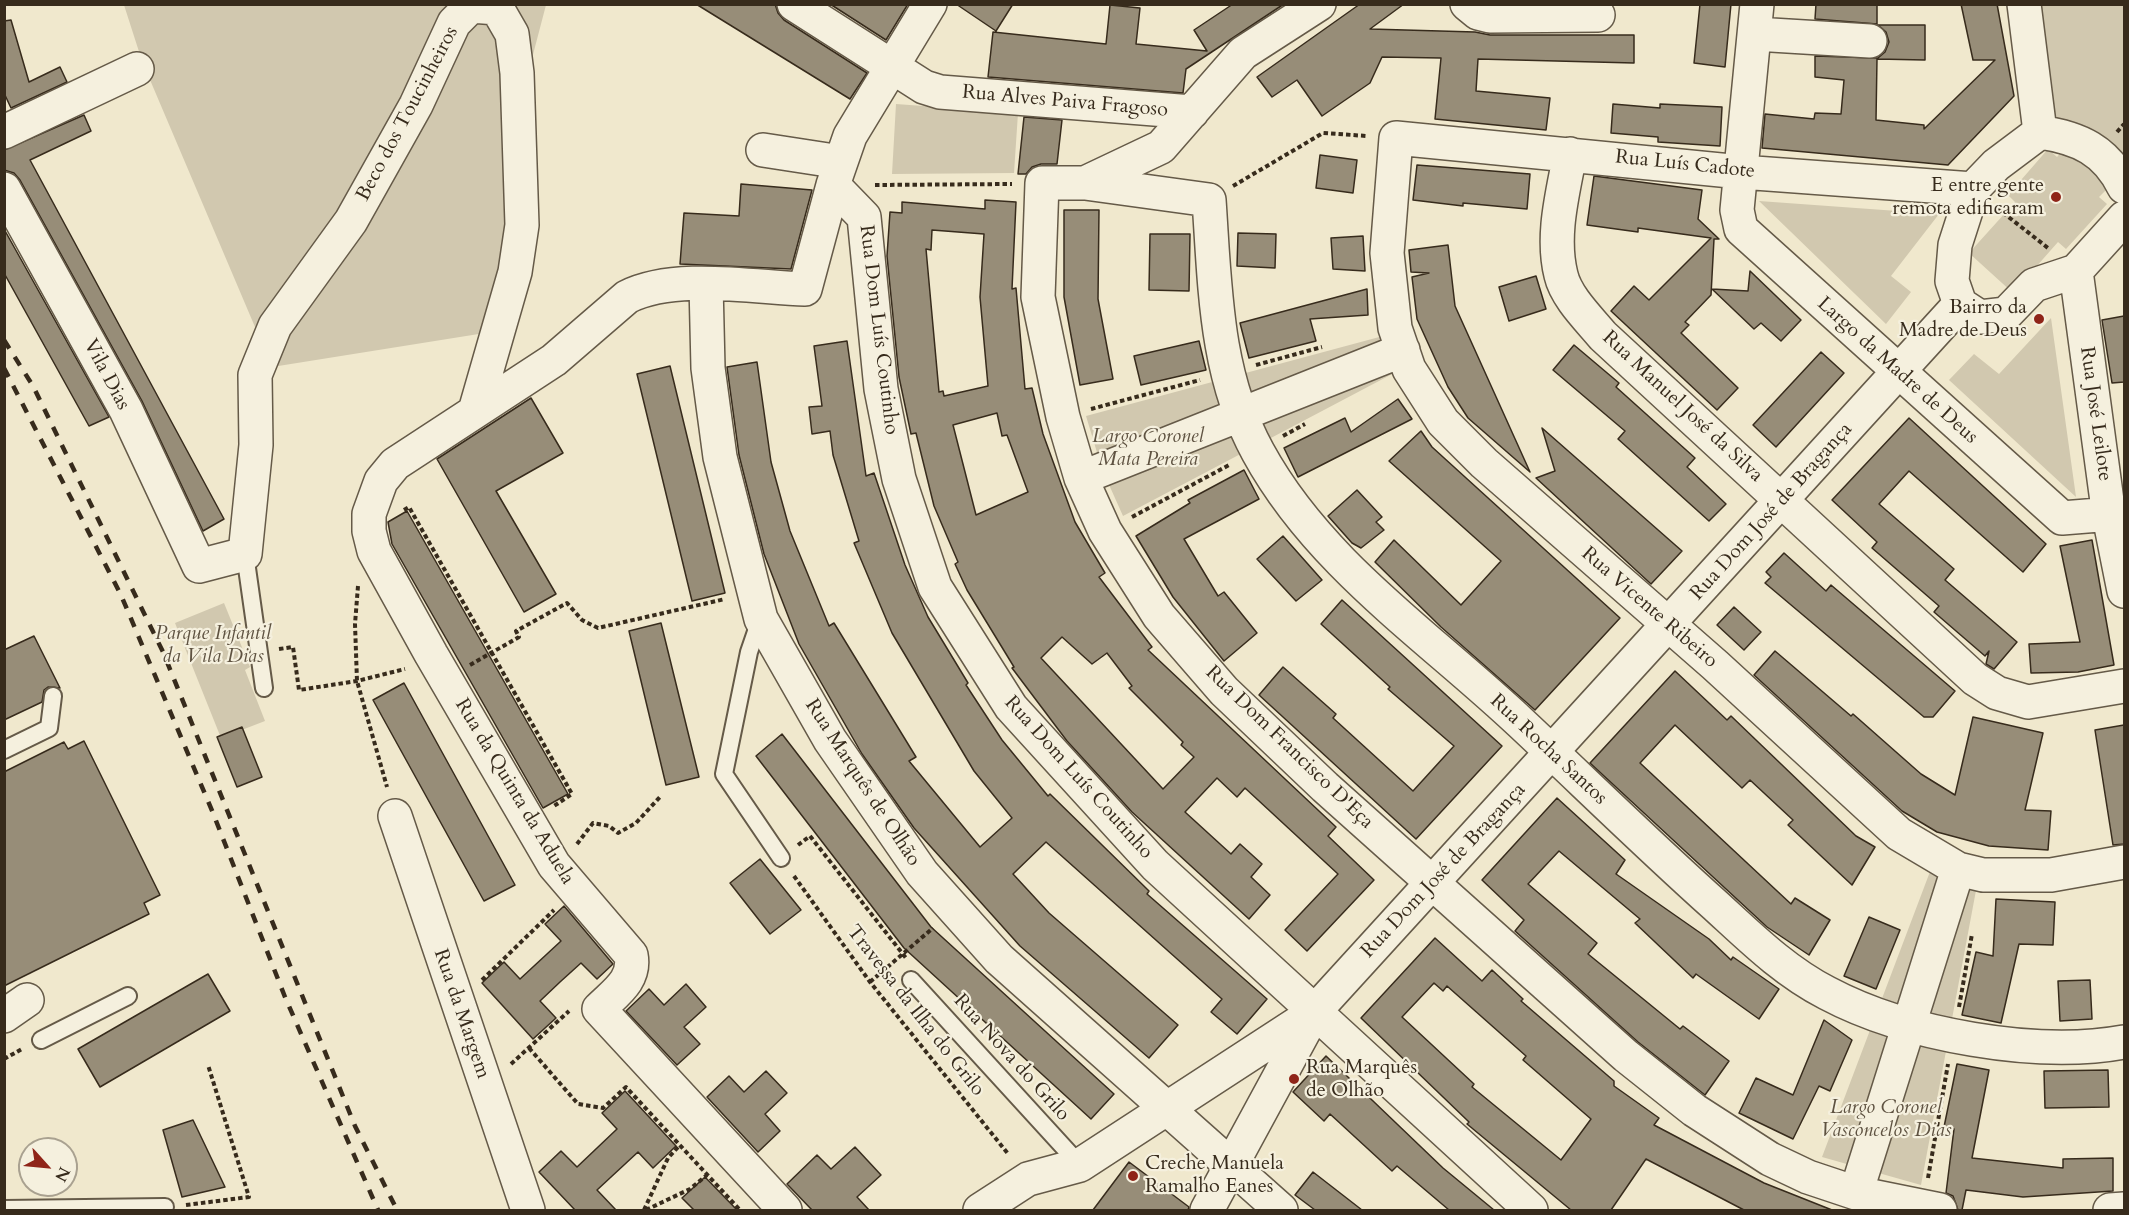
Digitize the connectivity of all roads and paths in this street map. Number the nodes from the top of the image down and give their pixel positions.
1 (794, 4) edge
2 (930, 4) edge
3 (1319, 4) edge
4 (1467, 4) edge
5 (2024, 4) edge
6 (1598, 15) dead end
7 (1756, 19) edge
8 (1870, 41) dead end
9 (890, 67) junction
10 (137, 69) dead end
11 (1192, 112) junction
12 (4, 132) edge
13 (2040, 132) junction
14 (1396, 138) junction
15 (763, 150) dead end
16 (1570, 154) junction
17 (1741, 172) junction
18 (837, 173) junction
19 (1042, 183) junction
20 (1085, 183) junction
21 (2124, 187) edge
22 (4, 189) edge
23 (1973, 189) junction
24 (1209, 200) junction
25 (2124, 218) edge
26 (2076, 271) junction
27 (706, 284) junction
28 (1960, 304) junction
29 (1403, 350) junction
30 (1899, 374) junction
31 (475, 411) junction
32 (1241, 414) junction
33 (1082, 478) junction
34 (1783, 501) junction
35 (2117, 514) edge
36 (245, 554) junction
37 (2124, 591) edge
38 (758, 606) junction
39 (1669, 626) junction
40 (258, 652) junction
41 (492, 652) dead end
42 (431, 654) junction
43 (2124, 686) edge
44 (264, 688) dead end
45 (53, 696) dead end
46 (4, 750) edge
47 (1552, 754) junction
48 (660, 797) dead end
49 (395, 816) dead end
50 (781, 858) junction
51 (2124, 862) edge
52 (554, 865) junction
53 (1958, 869) junction
54 (1433, 882) junction
55 (955, 910) junction
56 (542, 921) dead end
57 (903, 954) junction
58 (911, 980) joint
59 (870, 982) junction
60 (128, 996) dead end
61 (457, 1004) junction
62 (1316, 1011) junction
63 (557, 1022) dead end
64 (1909, 1026) junction
65 (40, 1040) dead end
66 (2124, 1042) edge
67 (208, 1065) dead end
68 (1165, 1108) junction
69 (680, 1145) junction
70 (1080, 1165) junction
71 (1230, 1165) junction
72 (707, 1175) junction
73 (1028, 1179) junction
74 (1856, 1193) junction
75 (165, 1207) joint
76 (4, 1209) edge
77 (2124, 1209) edge
78 (528, 1210) edge
79 (645, 1210) edge
80 (740, 1210) edge
81 (785, 1210) edge
82 (980, 1210) edge
83 (1207, 1210) edge
84 (1281, 1210) edge
85 (1531, 1210) edge
86 (1940, 1210) edge
87 (2110, 1210) edge

1 - 9 street, Rua Alves Paiva Fragoso
2 - 9 street
3 - 11 street, Rua Alves Paiva Fragoso
4 - 6 street
5 - 13 street
7 - 8 street
7 - 17 street, Largo da Madre de Deus
9 - 11 street, Rua Alves Paiva Fragoso
9 - 18 street
10 - 12 street
11 - 20 street
13 - 21 street
13 - 23 street
14 - 16 street, Rua Luís Cadote
14 - 24 path
14 - 29 street, Rua Vicente Ribeiro
15 - 18 street
16 - 17 street, Rua Luís Cadote
16 - 34 street, Rua Manuel José da Silva
17 - 23 street, Rua Luís Cadote
17 - 30 street, Largo da Madre de Deus
18 - 19 path
18 - 27 street, Rua da Quinta da Aduela
18 - 62 street, Rua Dom Luís Coutinho
19 - 20 street
19 - 33 street, Rua Dom Francisco D'Eça
20 - 24 street
22 - 36 street, Vila Dias
23 - 26 path
23 - 28 street
24 - 32 street, Rua Rocha Santos
25 - 26 street
26 - 28 street
26 - 35 street, Rua José Leilote
27 - 31 street, Rua da Quinta da Aduela
27 - 38 street, Rua Marquês de Olhão
28 - 30 street, Rua Dom José de Bragança
29 - 32 street
29 - 39 street, Rua Vicente Ribeiro
30 - 34 street, Rua Dom José de Bragança
30 - 35 street, Largo da Madre de Deus
31 - 36 street, Beco dos Toucinheiros
31 - 42 street, Rua da Quinta da Aduela
32 - 33 street
32 - 47 street, Rua Rocha Santos
33 - 54 street, Rua Dom Francisco D'Eça
34 - 39 street, Rua Dom José de Bragança
34 - 43 street, Rua Manuel José da Silva
35 - 37 street, Rua José Leilote
36 - 40 lane
38 - 41 path
38 - 50 lane
38 - 55 street, Rua Marquês de Olhão
39 - 47 street, Rua Dom José de Bragança
39 - 53 street, Rua Vicente Ribeiro
40 - 42 path
40 - 44 lane
42 - 52 street, Rua da Quinta da Aduela
45 - 46 lane
47 - 54 street, Rua Dom José de Bragança
47 - 64 street, Rua Rocha Santos
48 - 52 path
49 - 61 street, Rua da Margem
50 - 57 path
50 - 59 path, Travessa da Ilha do Grilo
51 - 53 street, Rua Vicente Ribeiro
52 - 81 street, Rua da Quinta da Aduela
53 - 64 street
54 - 62 street, Rua Dom José de Bragança
54 - 74 street, Rua Dom Francisco D'Eça
55 - 57 path
55 - 68 street, Rua Marquês de Olhão
56 - 61 path
57 - 58 path
57 - 59 path
58 - 70 lane, Rua Nova do Grilo
59 - 73 path, Travessa da Ilha do Grilo
60 - 65 lane
61 - 78 street, Rua da Margem
62 - 68 street
62 - 71 street
62 - 85 street, Rua Dom Luís Coutinho
63 - 69 path
64 - 66 street, Rua Rocha Santos
64 - 74 street
67 - 75 path
68 - 70 street
68 - 71 street, Rua Marquês de Olhão
69 - 72 path
69 - 79 path
70 - 73 street
71 - 83 street
71 - 84 street, Rua Marquês de Olhão
72 - 79 path
72 - 80 path
73 - 82 street
74 - 86 street, Rua Dom Francisco D'Eça
75 - 76 lane
77 - 87 street

